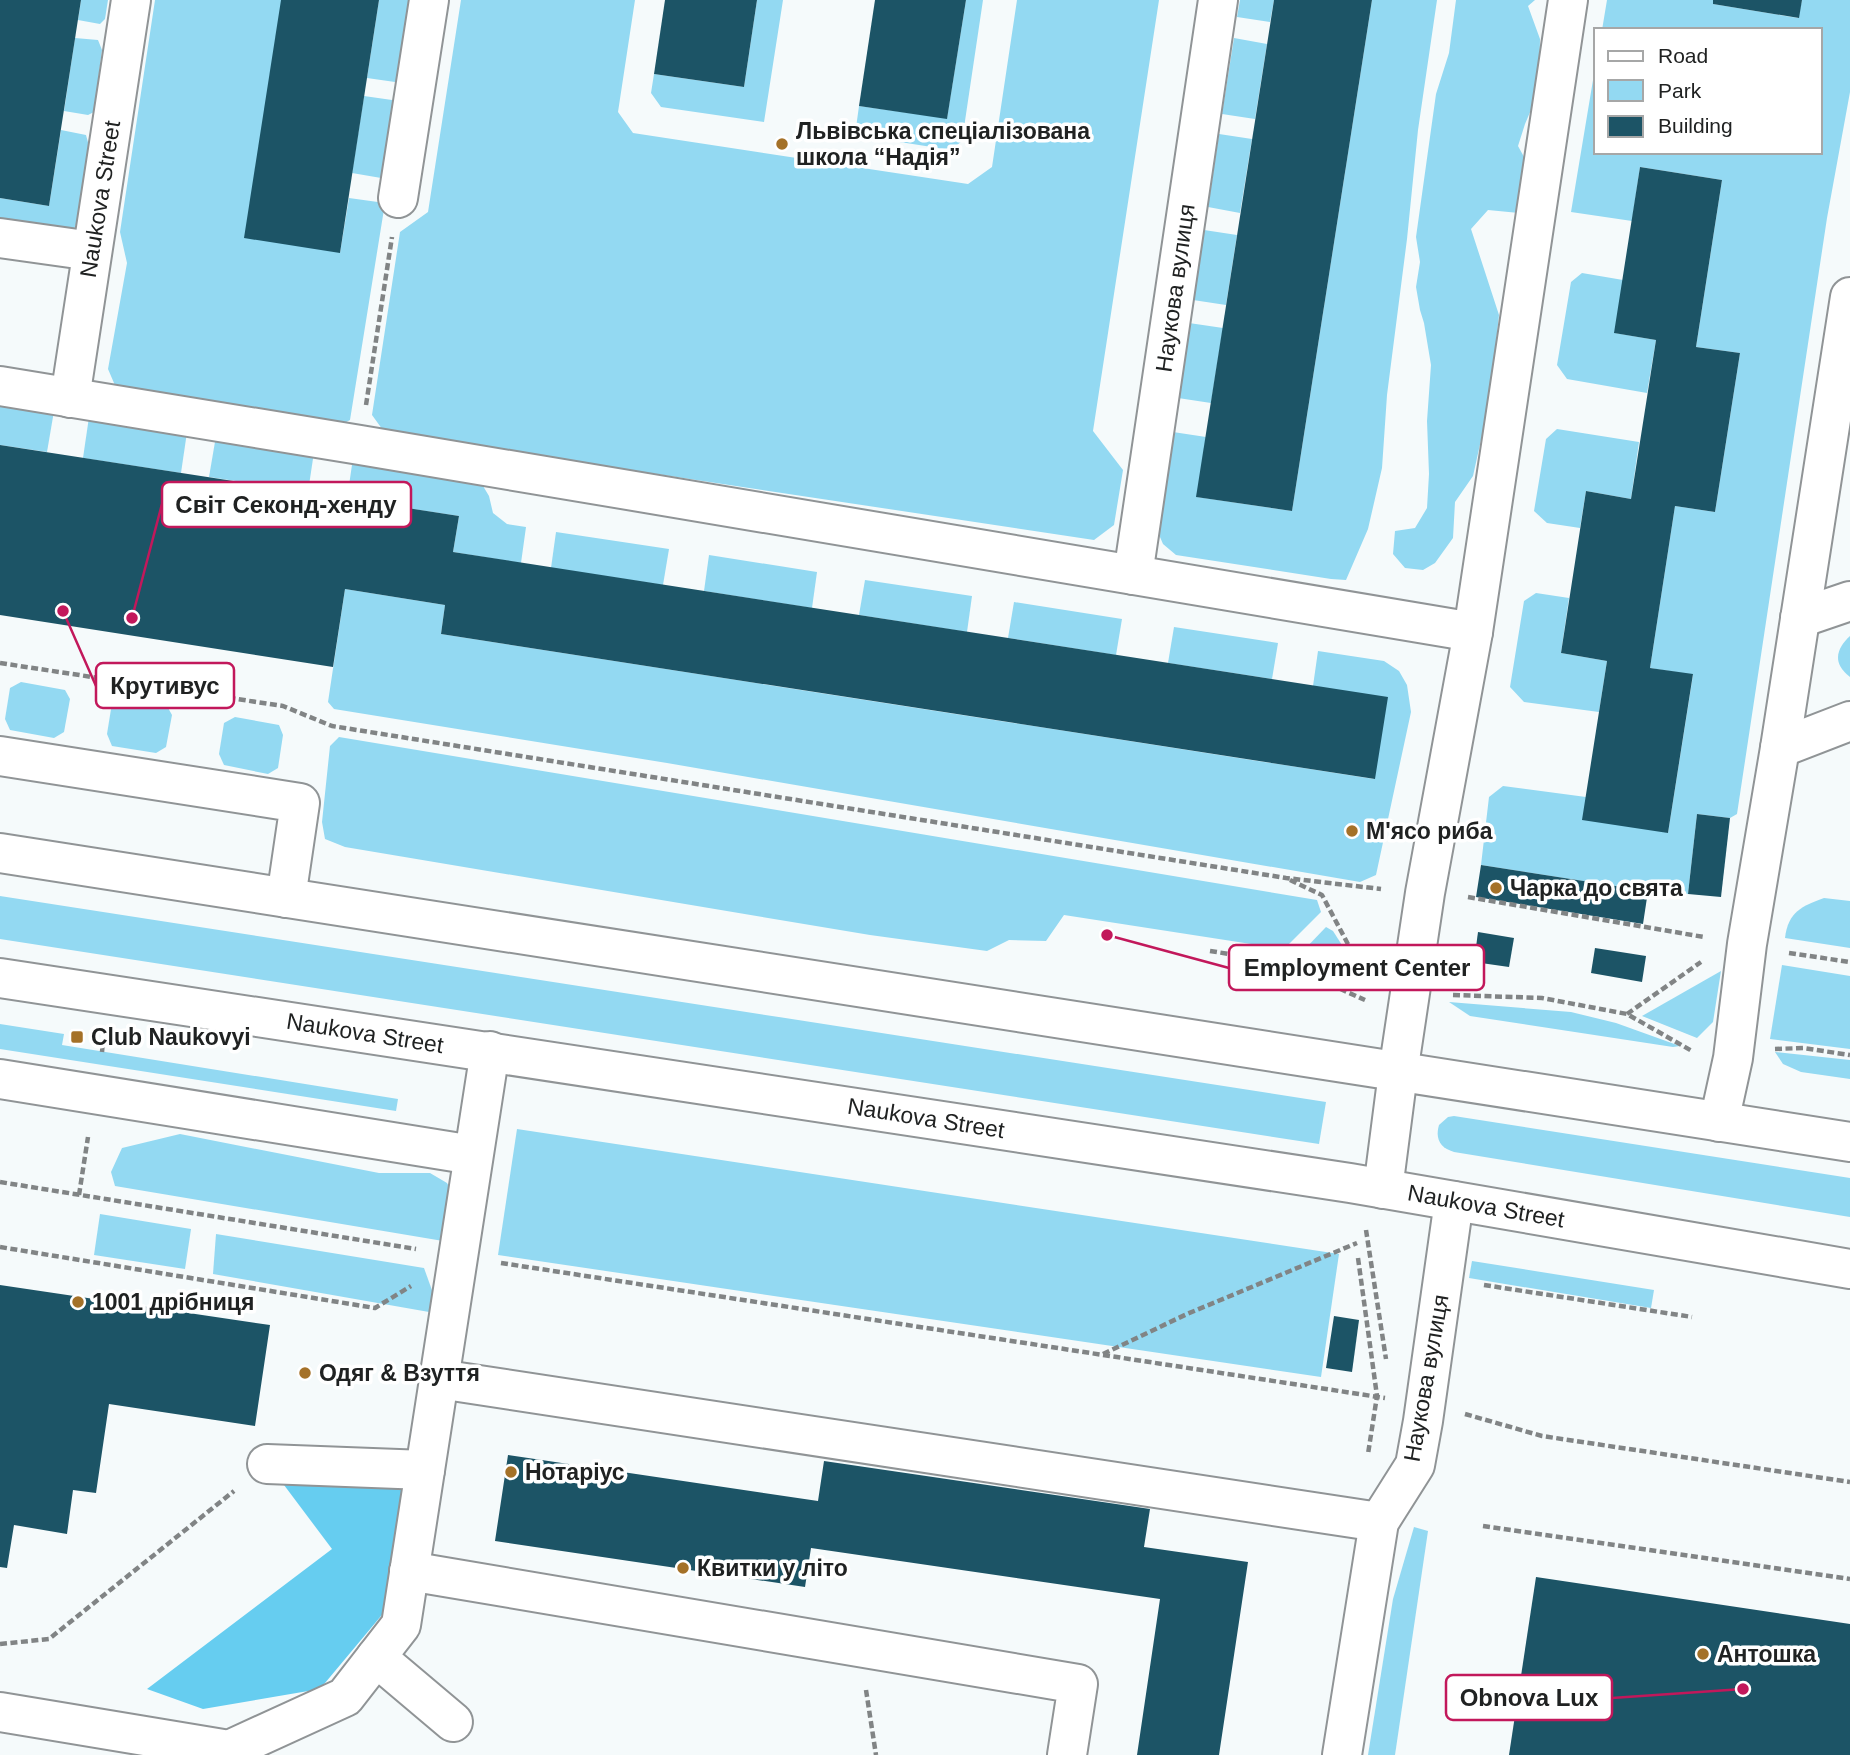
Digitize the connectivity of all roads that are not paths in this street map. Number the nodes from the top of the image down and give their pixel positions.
1 (131, 0) edge
2 (429, 0) edge
3 (1218, 0) edge
4 (1568, 0) edge
5 (398, 198) road end
6 (0, 238) edge
7 (92, 251) junction
8 (1850, 297) edge
9 (0, 386) edge
10 (69, 398) junction
11 (1133, 575) junction
12 (1850, 601) edge
13 (1800, 618) junction
14 (1473, 632) junction
15 (1850, 722) edge
16 (1780, 748) junction
17 (0, 756) edge
18 (0, 853) edge
19 (286, 898) junction
20 (0, 978) edge
21 (490, 1051) junction
22 (1398, 1073) junction
23 (0, 1079) edge
24 (1719, 1122) junction
25 (1850, 1142) edge
26 (473, 1155) junction
27 (1383, 1189) junction
28 (1454, 1201) junction
29 (1850, 1269) edge
30 (439, 1379) junction
31 (267, 1464) road end
32 (425, 1470) junction
33 (1379, 1522) junction
34 (409, 1572) junction
35 (376, 1657) junction
36 (0, 1712) edge
37 (453, 1722) dead end
38 (1067, 1755) edge
39 (1342, 1755) edge

1 - 7 main road, Naukova Street
2 - 5 main road
3 - 11 main road, Наукова вулиця
4 - 14 main road
6 - 7 main road
7 - 10 main road, Naukova Street
8 - 13 main road
9 - 10 main road
10 - 11 main road
11 - 14 main road
12 - 13 main road
13 - 16 main road
14 - 22 main road
15 - 16 main road
16 - 24 main road
17 - 19 main road
18 - 19 main road
19 - 22 main road
20 - 21 main road, Naukova Street
21 - 26 main road
21 - 27 main road, Naukova Street
22 - 24 main road
22 - 27 main road
23 - 26 main road
24 - 25 main road
26 - 30 main road
27 - 28 main road, Naukova Street
28 - 29 main road, Naukova Street
28 - 33 main road, Наукова вулиця
30 - 32 main road
30 - 33 main road
31 - 32 main road
32 - 34 main road
33 - 39 main road, Наукова вулиця
34 - 35 main road
34 - 38 main road
35 - 36 main road
35 - 37 main road

